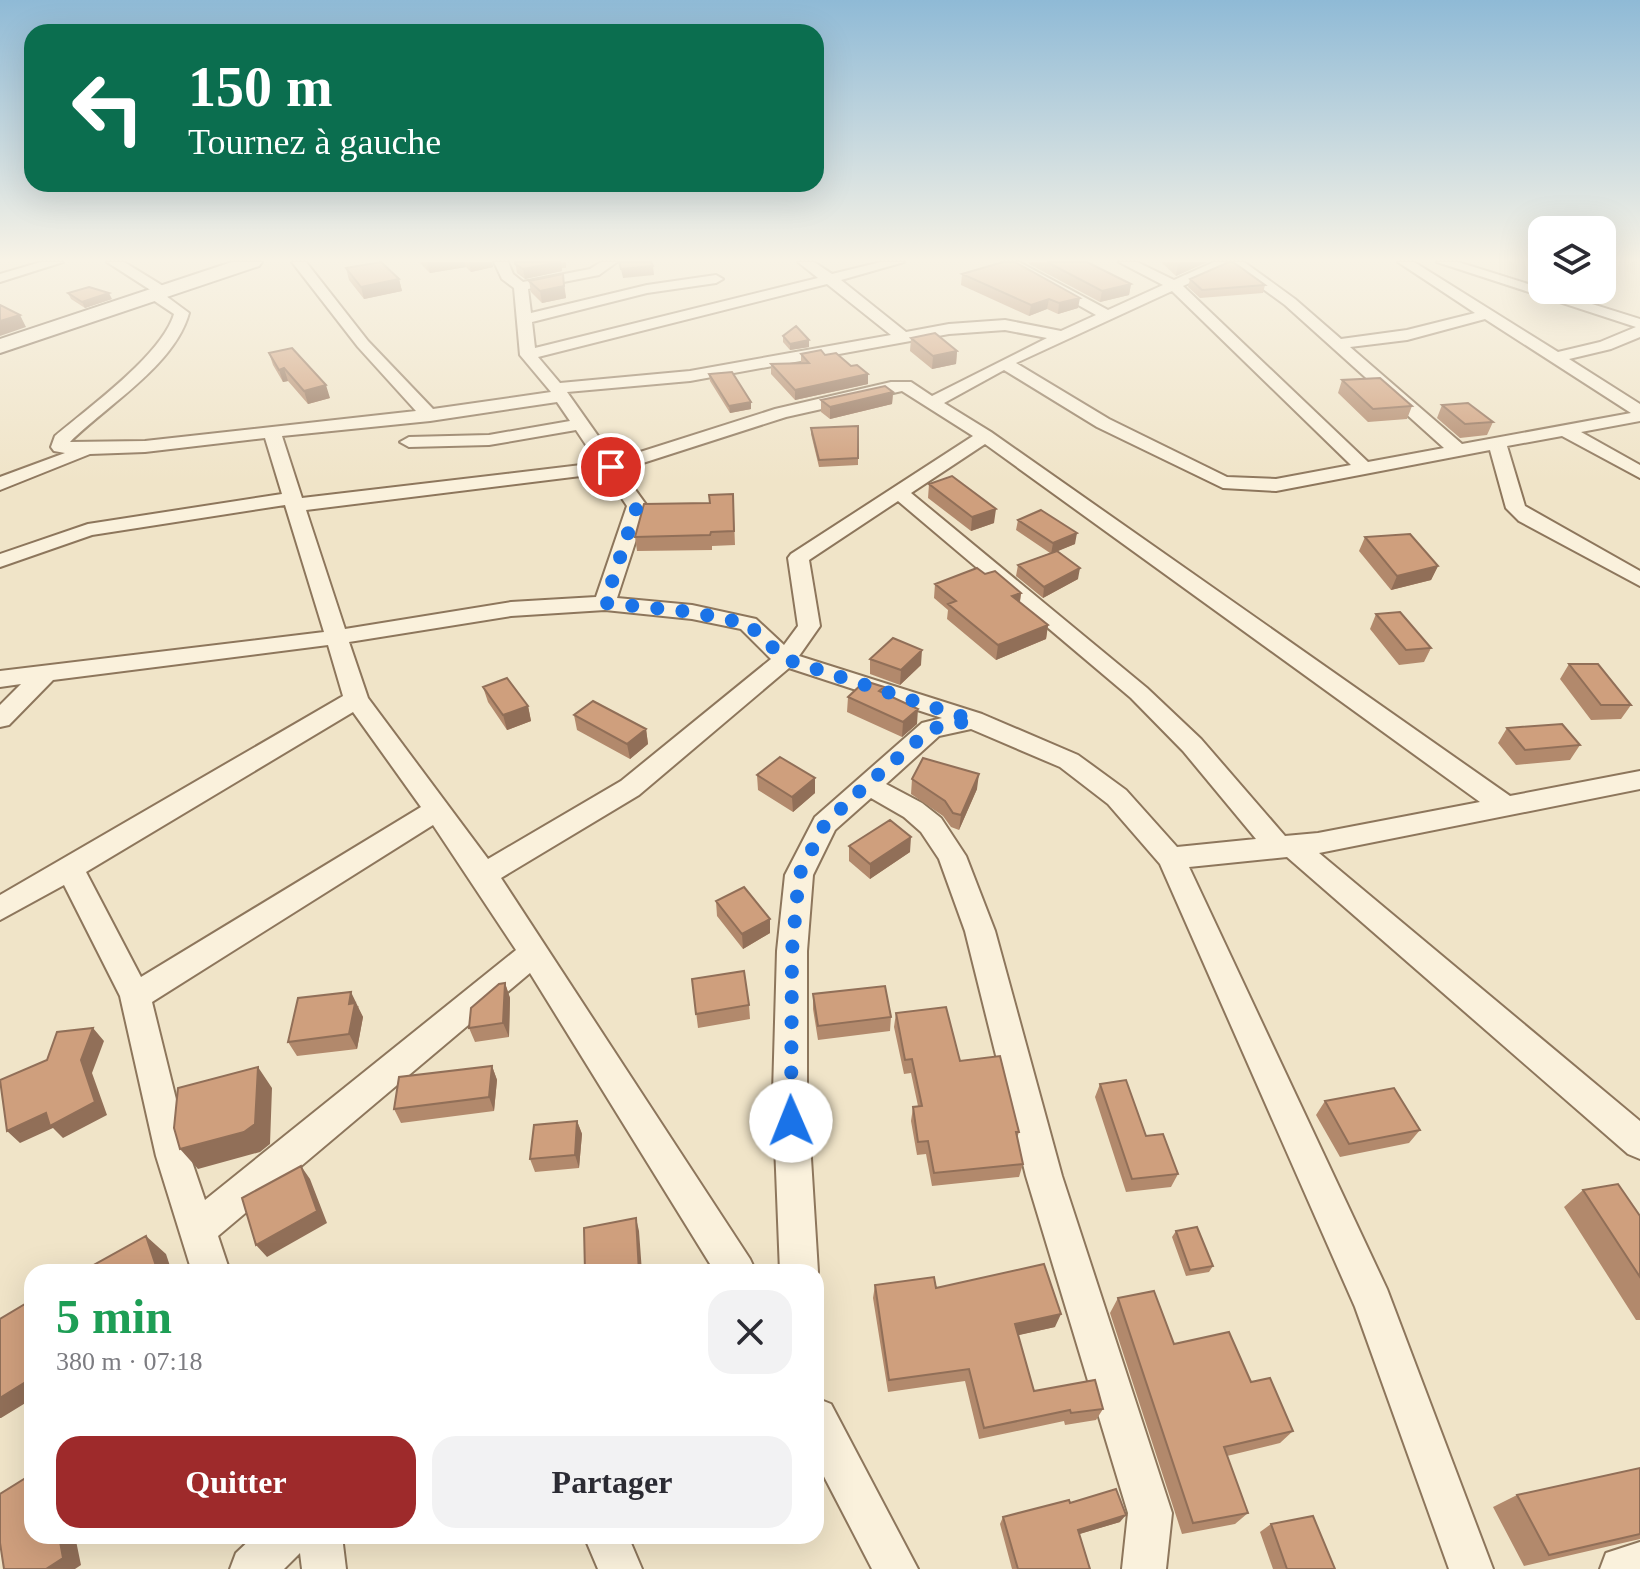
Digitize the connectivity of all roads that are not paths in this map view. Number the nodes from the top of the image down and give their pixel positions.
1 (33, 335) edge
2 (174, 335) edge
3 (356, 335) edge
4 (527, 335) edge
5 (610, 335) edge
6 (908, 335) edge
7 (1057, 335) edge
8 (1226, 335) edge
9 (1328, 335) edge
10 (1405, 335) edge
11 (1522, 335) edge
12 (1630, 335) edge
13 (901, 336) joint
14 (1061, 336) joint
15 (1338, 344) junction
16 (0, 346) edge
17 (528, 355) junction
18 (1557, 357) junction
19 (1004, 363) junction
20 (559, 392) junction
21 (933, 402) junction
22 (1640, 413) edge
23 (430, 416) junction
24 (580, 424) junction
25 (272, 432) junction
26 (1567, 432) junction
27 (985, 436) junction
28 (409, 442) dead end
29 (1498, 445) junction
30 (91, 449) junction
31 (1460, 452) junction
32 (611, 467) junction
33 (1365, 469) junction
34 (1640, 472) edge
35 (0, 484) edge
36 (900, 493) junction
37 (295, 502) junction
38 (0, 561) edge
39 (1640, 580) edge
40 (605, 603) junction
41 (336, 637) junction
42 (785, 659) junction
43 (45, 674) junction
44 (0, 679) edge
45 (356, 699) junction
46 (0, 719) edge
47 (973, 720) junction
48 (1640, 780) edge
49 (864, 787) junction
50 (1505, 806) junction
51 (437, 810) junction
52 (1287, 848) junction
53 (1171, 858) junction
54 (70, 868) junction
55 (484, 875) junction
56 (0, 909) edge
57 (533, 953) junction
58 (135, 996) junction
59 (1640, 1143) edge
60 (197, 1230) junction
61 (208, 1264) edge
62 (732, 1264) edge
63 (799, 1264) edge
64 (824, 1434) edge
65 (278, 1544) edge
66 (321, 1544) edge
67 (609, 1544) edge
68 (1640, 1564) edge
69 (252, 1569) edge
70 (324, 1569) edge
71 (620, 1569) edge
72 (896, 1569) edge
73 (1144, 1569) edge
74 (1471, 1569) edge
75 (1622, 1569) edge

1 - 16 main road
2 - 30 street
3 - 23 street
4 - 17 street
5 - 17 street
6 - 13 street
7 - 14 street
8 - 33 street
9 - 15 street
10 - 15 street
11 - 18 street
12 - 18 street
13 - 20 street
14 - 19 street
15 - 31 street
17 - 20 street
18 - 22 street
19 - 21 street
19 - 33 street
20 - 23 street
20 - 24 street
21 - 27 street
21 - 32 street
22 - 26 street
23 - 25 street
24 - 28 street
24 - 32 street
25 - 30 street
25 - 37 street
26 - 29 street
26 - 34 street
27 - 36 street
27 - 50 street
29 - 31 street
29 - 39 street
30 - 35 street
31 - 33 street
32 - 37 street
32 - 40 street
36 - 42 street
36 - 52 street
37 - 38 street
37 - 41 street
40 - 41 street
40 - 42 street
41 - 43 street
41 - 45 street
42 - 47 street
42 - 55 street
43 - 44 street
43 - 46 street
45 - 51 street
45 - 54 street
47 - 49 street
47 - 53 street
48 - 50 street
49 - 63 street
49 - 73 street
50 - 52 street
51 - 55 street
51 - 58 street
52 - 53 street
52 - 59 street
53 - 74 street
54 - 56 street
54 - 58 street
55 - 57 street
57 - 60 street
57 - 62 street
58 - 60 street
60 - 61 street
64 - 72 street
65 - 69 street
66 - 70 street
67 - 71 street
68 - 75 street

